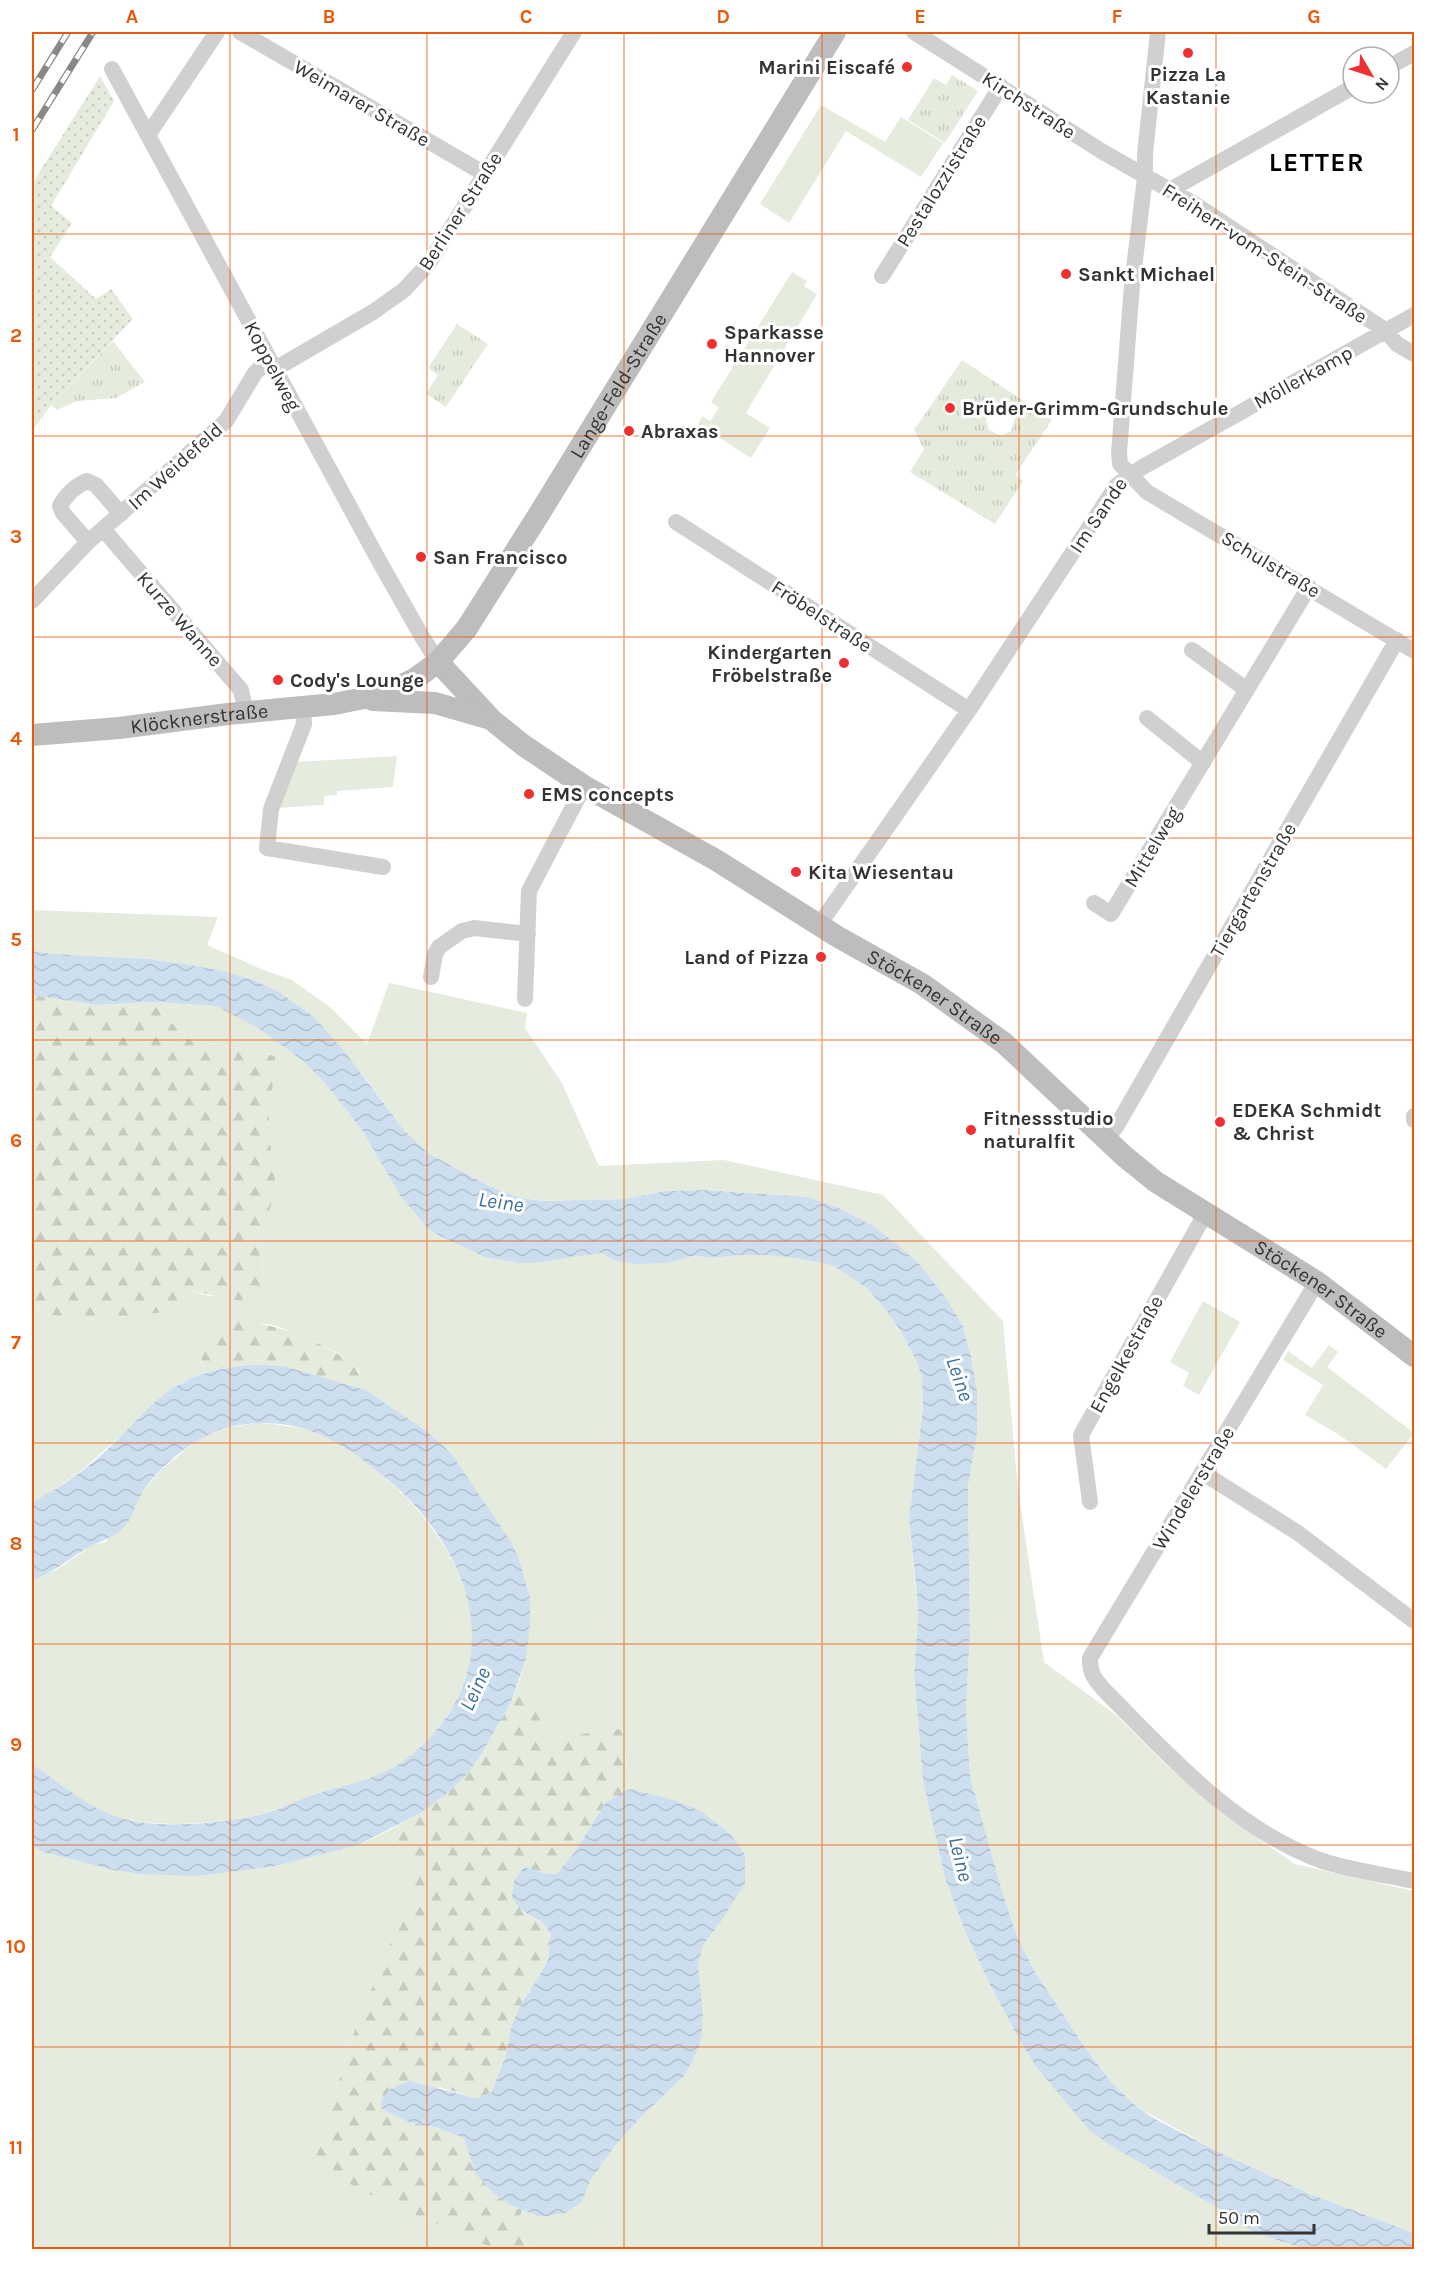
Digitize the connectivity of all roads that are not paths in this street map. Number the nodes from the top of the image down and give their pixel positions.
1 (218, 32) edge
2 (240, 32) edge
3 (574, 32) edge
4 (835, 32) edge
5 (914, 32) edge
6 (1158, 32) edge
7 (112, 69) dead end
8 (1001, 86) junction
9 (1341, 94) edge
10 (148, 135) junction
11 (485, 174) junction
12 (1145, 177) junction
13 (1170, 190) junction
14 (882, 276) dead end
15 (1414, 315) edge
16 (1385, 330) junction
17 (1414, 354) edge
18 (272, 364) junction
19 (1130, 475) junction
20 (121, 514) junction
21 (676, 522) dead end
22 (103, 529) junction
23 (88, 542) junction
24 (1309, 587) junction
25 (32, 601) edge
26 (1398, 640) junction
27 (1192, 650) dead end
28 (1414, 651) edge
29 (438, 662) junction
30 (1247, 690) junction
31 (365, 699) junction
32 (303, 709) junction
33 (969, 710) junction
34 (246, 713) junction
35 (1147, 718) dead end
36 (492, 720) junction
37 (32, 735) edge
38 (1203, 763) junction
39 (584, 786) junction
40 (383, 867) dead end
41 (1094, 903) dead end
42 (819, 925) junction
43 (528, 934) junction
44 (430, 977) dead end
45 (525, 999) dead end
46 (1106, 1139) junction
47 (1205, 1214) junction
48 (1317, 1282) junction
49 (1414, 1356) edge
50 (1203, 1473) junction
51 (1090, 1502) dead end
52 (1414, 1621) edge
53 (1414, 1881) edge

1 - 10 street
2 - 11 street, Weimarer Straße
3 - 11 street, Berliner Straße
4 - 29 main road, Lange-Feld-Straße
5 - 8 street, Kirchstraße
6 - 12 street, Im Sande
7 - 10 street, Koppelweg
8 - 12 street, Kirchstraße
8 - 14 street, Pestalozzistraße
9 - 13 street
10 - 18 street, Koppelweg
11 - 18 street, Berliner Straße
12 - 13 street, Freiherr-vom-Stein-Straße
12 - 19 street, Im Sande
13 - 16 street, Freiherr-vom-Stein-Straße
15 - 16 street, Möllerkamp
16 - 17 street, Freiherr-vom-Stein-Straße
16 - 19 street, Möllerkamp
18 - 20 street, Im Weidefeld
18 - 29 street, Koppelweg
19 - 24 street, Schulstraße
19 - 33 street, Im Sande
20 - 22 street, Im Weidefeld
20 - 23 street, Im Weidefeld
21 - 33 street, Fröbelstraße
22 - 23 street, Im Weidefeld
22 - 34 street, Kurze Wanne
23 - 25 street, Im Weidefeld
24 - 26 street, Schulstraße
24 - 30 street, Mittelweg
26 - 28 street, Schulstraße
26 - 46 street, Tiergartenstraße
27 - 30 street
29 - 31 main road, Lange-Feld-Straße
29 - 36 main road, Stöckener Straße
30 - 38 street, Mittelweg
31 - 32 main road, Klöcknerstraße
31 - 36 main road
32 - 34 main road, Klöcknerstraße
32 - 40 street
33 - 42 street, Im Sande
34 - 37 main road, Klöcknerstraße
35 - 38 street
36 - 39 main road, Stöckener Straße
38 - 41 street, Mittelweg
39 - 42 main road, Stöckener Straße
39 - 43 street
42 - 46 main road, Stöckener Straße
43 - 44 street
43 - 45 street
46 - 47 main road, Stöckener Straße
47 - 48 main road, Stöckener Straße
47 - 51 street, Engelkestraße
48 - 49 main road, Stöckener Straße
48 - 50 street, Windelerstraße
50 - 52 street
50 - 53 street, Windelerstraße

